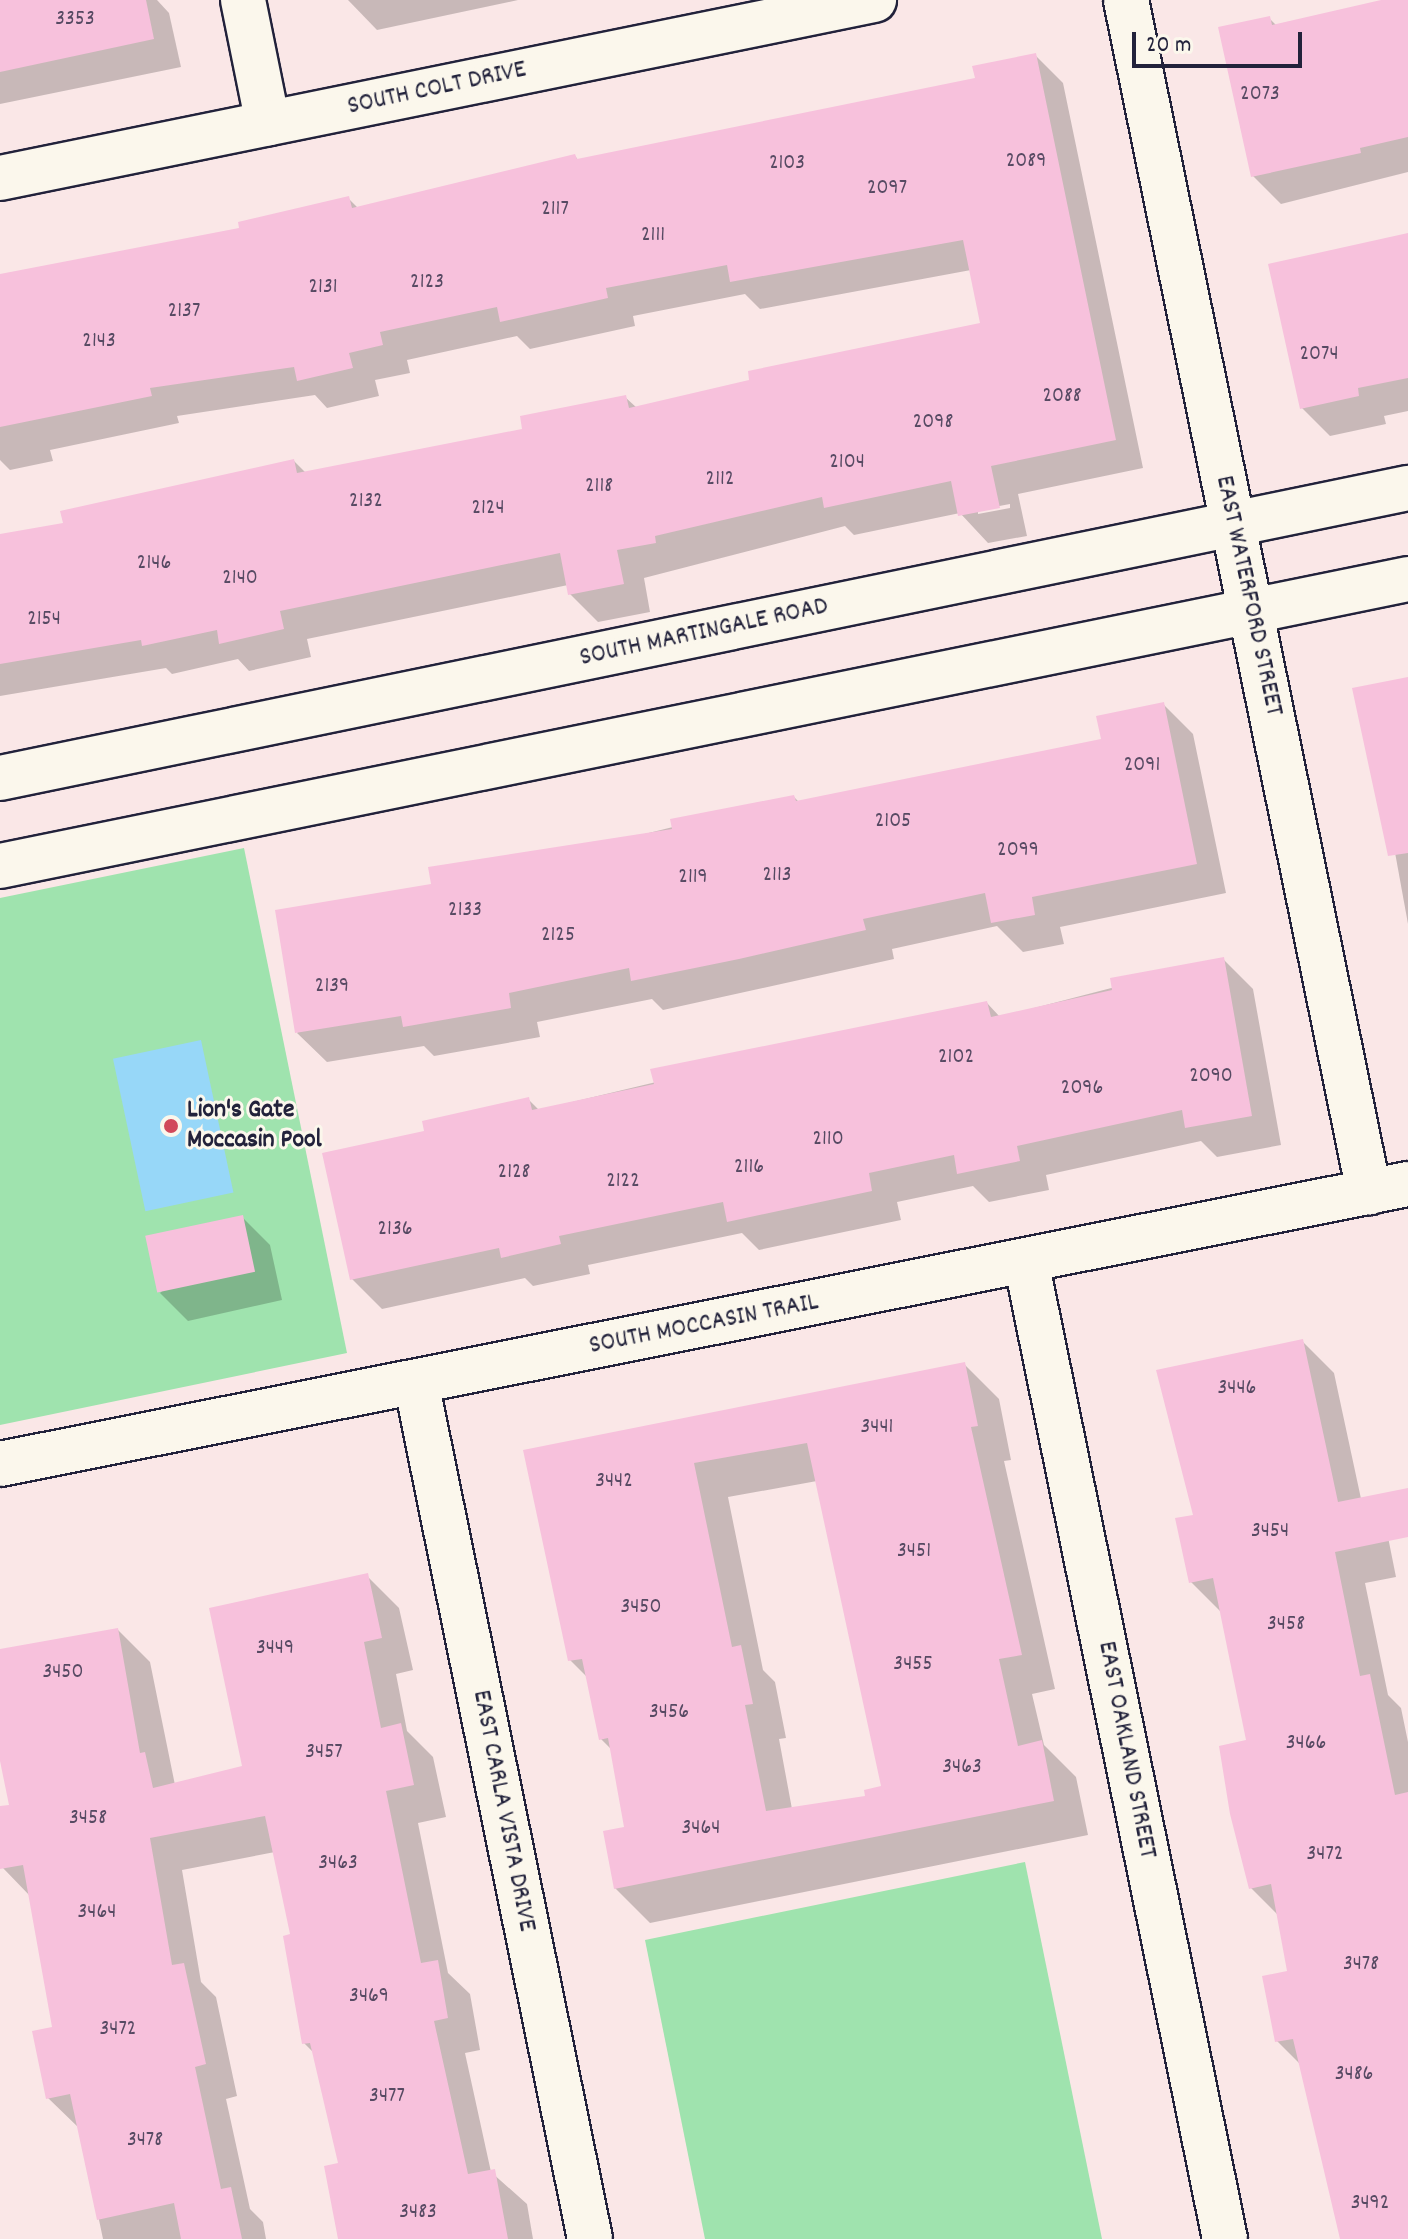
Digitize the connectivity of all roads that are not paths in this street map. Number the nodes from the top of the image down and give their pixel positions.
1 (243, 0) edge
2 (1126, 0) edge
3 (860, 1) edge
4 (268, 124) junction
5 (0, 178) edge
6 (1408, 488) edge
7 (1233, 524) junction
8 (1408, 579) edge
9 (1251, 611) junction
10 (0, 778) edge
11 (0, 866) edge
12 (1388, 1188) edge
13 (1026, 1261) junction
14 (416, 1382) junction
15 (0, 1464) edge
16 (590, 2239) edge
17 (1225, 2239) edge

1 - 4 street
2 - 7 street, EAST WATERFORD STREET
3 - 4 street, SOUTH COLT DRIVE
4 - 5 street, SOUTH COLT DRIVE
6 - 7 street, SOUTH MARTINGALE ROAD
7 - 9 street, EAST WATERFORD STREET
7 - 10 street, SOUTH MARTINGALE ROAD
8 - 9 street
9 - 11 street
9 - 12 street, EAST WATERFORD STREET
12 - 13 street, SOUTH MOCCASIN TRAIL
13 - 14 street, SOUTH MOCCASIN TRAIL
13 - 17 street, EAST OAKLAND STREET
14 - 15 street, SOUTH MOCCASIN TRAIL
14 - 16 street, EAST CARLA VISTA DRIVE

